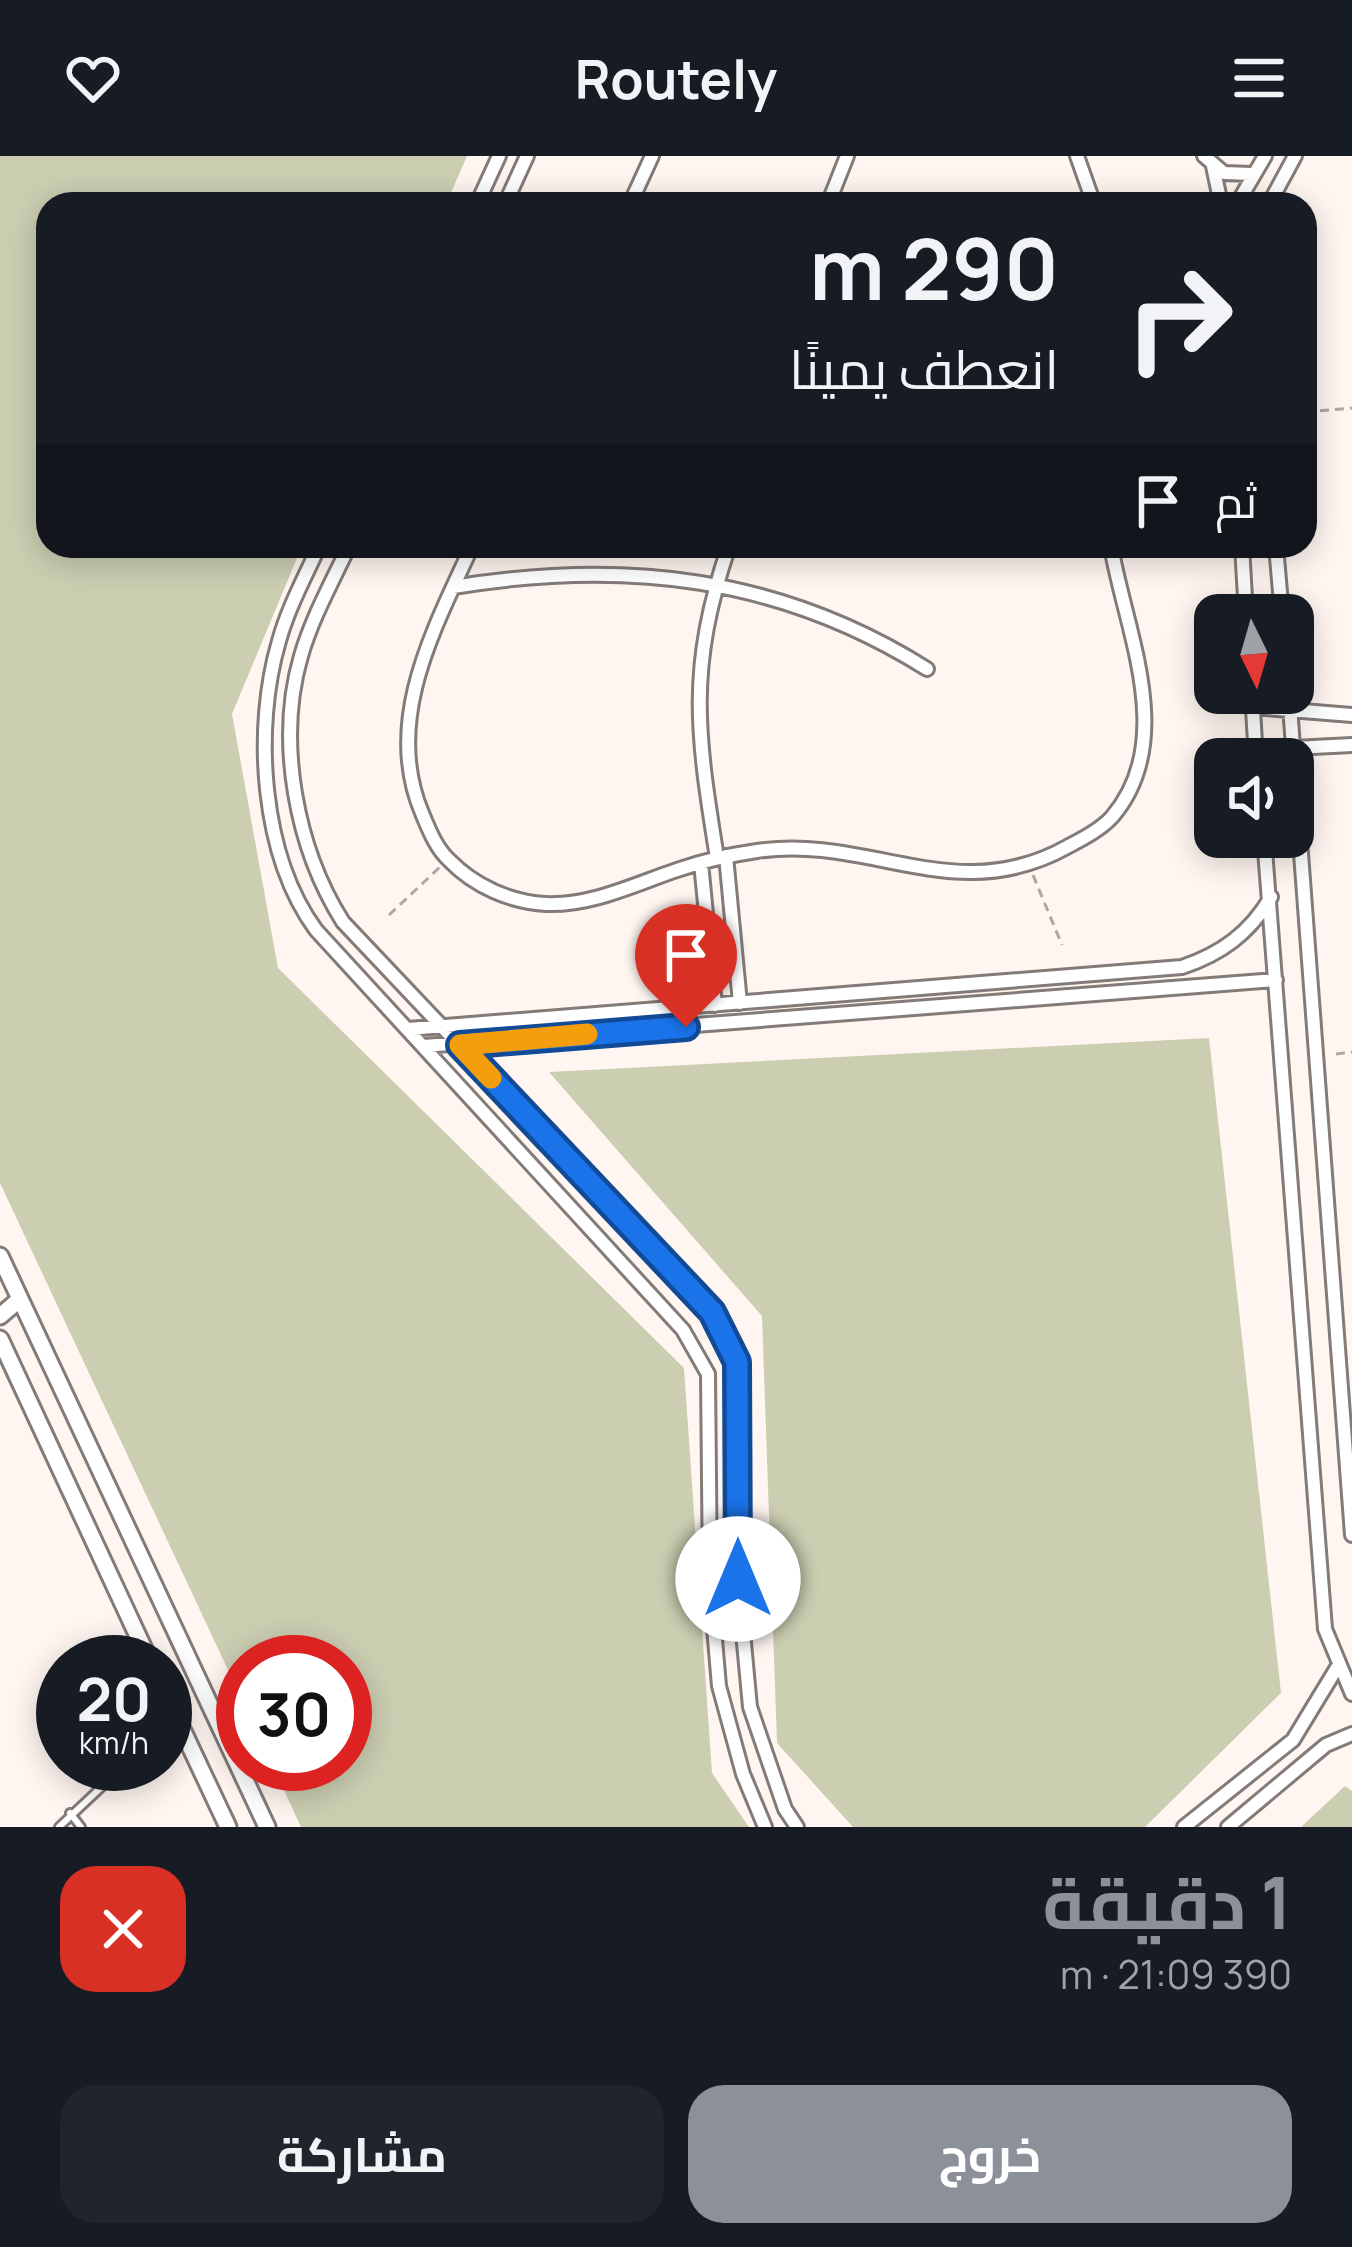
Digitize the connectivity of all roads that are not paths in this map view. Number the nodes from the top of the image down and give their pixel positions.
1 (499, 156) edge
2 (527, 156) edge
3 (652, 156) edge
4 (847, 156) edge
5 (1077, 156) edge
6 (1265, 156) edge
7 (1289, 158) edge
8 (1208, 160) edge
9 (1251, 174) junction
10 (482, 192) edge
11 (511, 192) edge
12 (636, 192) edge
13 (833, 192) edge
14 (1090, 192) edge
15 (1217, 192) edge
16 (1243, 192) edge
17 (1274, 192) edge
18 (314, 558) edge
19 (343, 558) edge
20 (467, 558) edge
21 (725, 558) edge
22 (1109, 558) edge
23 (1112, 558) edge
24 (1243, 558) edge
25 (1277, 558) edge
26 (1113, 562) junction
27 (716, 585) junction
28 (454, 587) junction
29 (1245, 594) edge
30 (1280, 594) edge
31 (927, 669) dead end
32 (1314, 714) edge
33 (1352, 716) edge
34 (1352, 745) edge
35 (1314, 749) edge
36 (722, 857) junction
37 (1266, 858) edge
38 (1302, 858) edge
39 (700, 863) junction
40 (1270, 897) junction
41 (1276, 980) junction
42 (740, 1003) junction
43 (716, 1004) junction
44 (442, 1027) junction
45 (408, 1029) junction
46 (460, 1045) junction
47 (424, 1046) junction
48 (0, 1256) edge
49 (20, 1299) junction
50 (0, 1316) edge
51 (1, 1348) edge
52 (1352, 1535) edge
53 (137, 1635) edge
54 (1338, 1666) junction
55 (1352, 1694) edge
56 (1352, 1734) edge
57 (192, 1762) edge
58 (95, 1791) edge
59 (70, 1813) junction
60 (59, 1827) edge
61 (81, 1827) edge
62 (228, 1827) edge
63 (267, 1827) edge
64 (765, 1827) edge
65 (796, 1827) edge
66 (1184, 1827) edge
67 (1228, 1827) edge

1 - 10 street
2 - 11 street
3 - 12 street
4 - 13 street
5 - 14 street
6 - 9 street
7 - 17 street
8 - 9 street
8 - 15 street
9 - 16 street
18 - 45 street
19 - 44 street
20 - 28 street
21 - 27 street
22 - 26 street
23 - 26 street
24 - 29 street
25 - 30 street
26 - 36 street
27 - 28 street
27 - 31 street
27 - 36 street
28 - 39 street
32 - 33 street
34 - 35 street
36 - 39 street
36 - 42 street
37 - 40 street
38 - 52 street
39 - 43 street
40 - 41 street
40 - 42 street
41 - 46 street
41 - 54 street
42 - 43 street
43 - 44 street
44 - 45 street
44 - 46 street
45 - 47 street
46 - 47 street
46 - 65 street
47 - 64 street
48 - 49 street
49 - 50 street
49 - 63 street
51 - 53 street
54 - 55 street
54 - 66 street
56 - 67 street
57 - 62 street
58 - 59 lane
59 - 60 lane
59 - 61 lane

